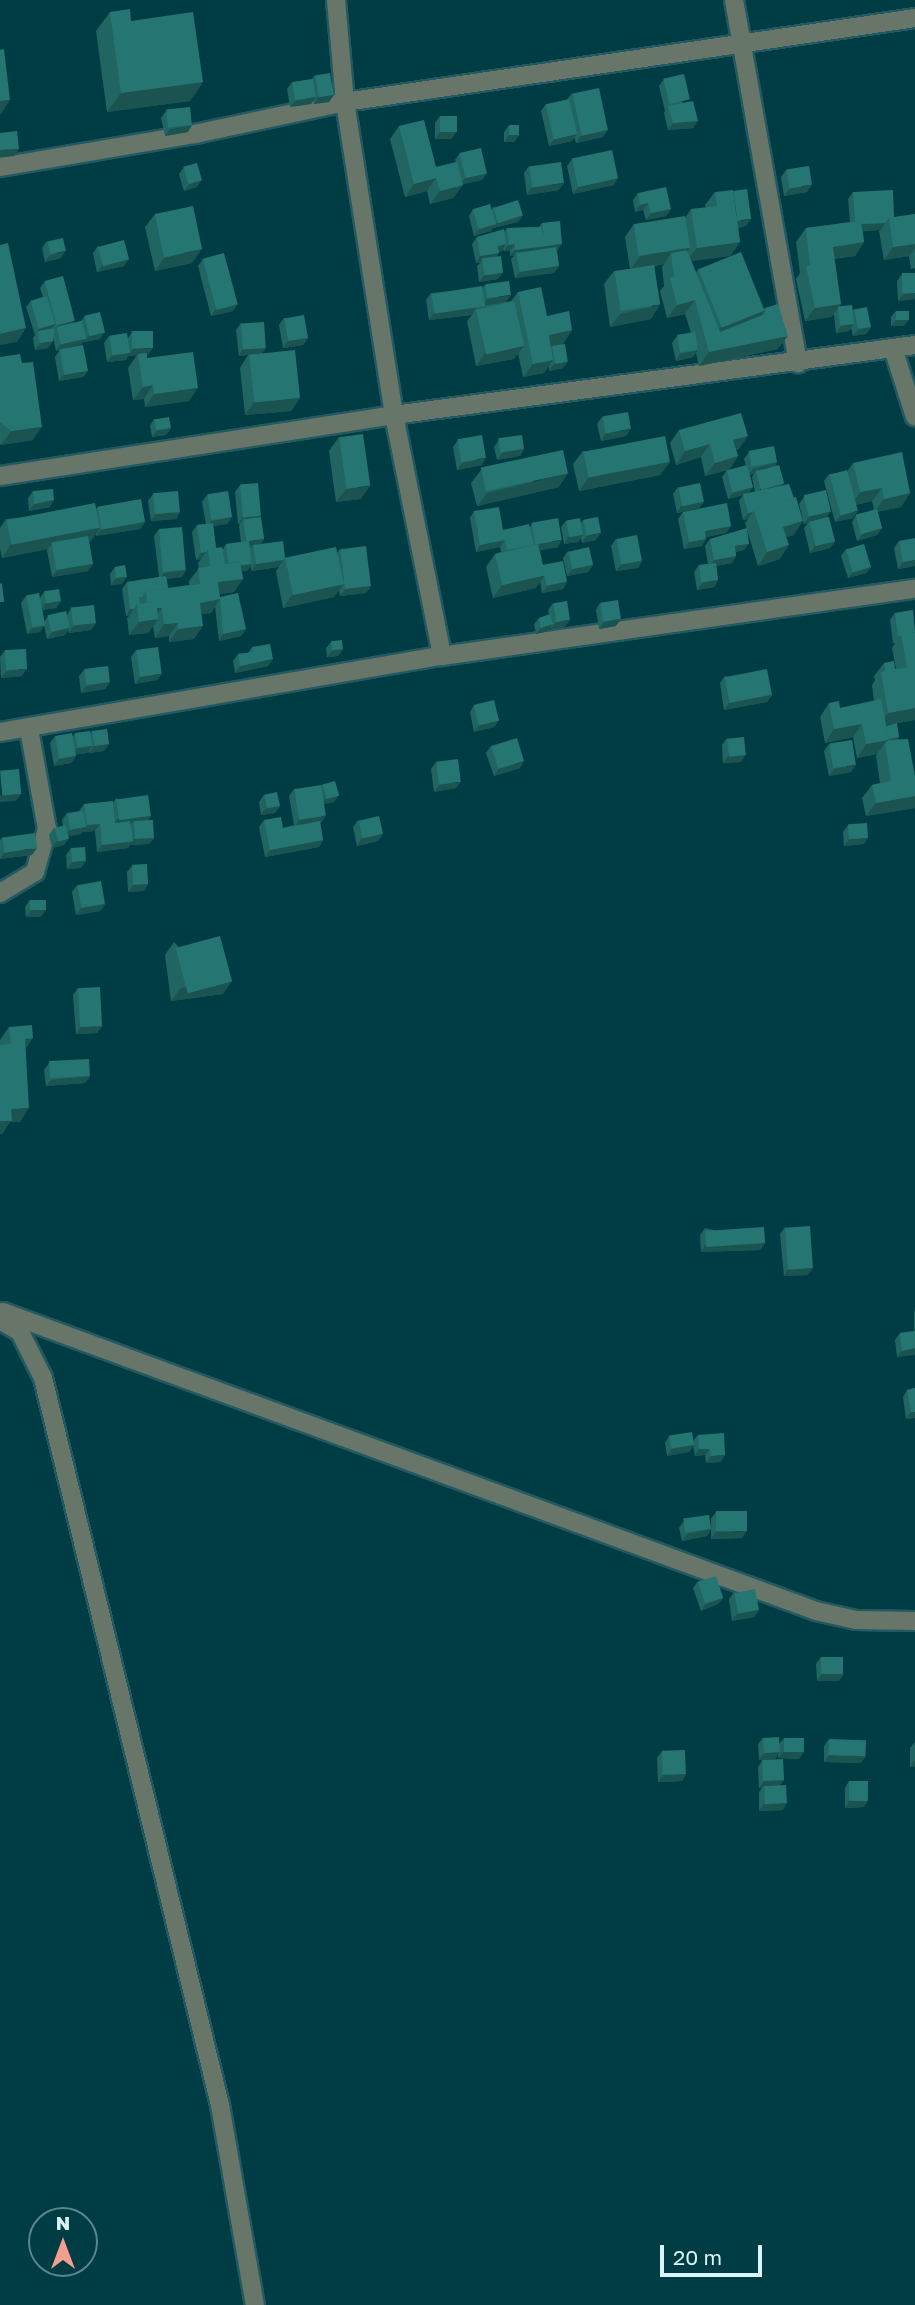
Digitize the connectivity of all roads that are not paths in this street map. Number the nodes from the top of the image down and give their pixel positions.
1 (336, 0) edge
2 (734, 0) edge
3 (915, 18) edge
4 (738, 41) junction
5 (345, 102) junction
6 (0, 167) edge
7 (915, 345) edge
8 (893, 348) junction
9 (798, 363) junction
10 (394, 415) junction
11 (915, 417) edge
12 (0, 476) edge
13 (915, 589) edge
14 (442, 656) junction
15 (29, 729) junction
16 (0, 732) edge
17 (0, 893) edge
18 (0, 1311) edge
19 (0, 1320) edge
20 (915, 1621) edge
21 (254, 2305) edge

1 - 5 street
2 - 4 street
3 - 4 street
4 - 5 street
4 - 9 street
5 - 6 street
5 - 10 street
7 - 8 street
8 - 9 street
8 - 11 street
9 - 10 street
10 - 12 street
10 - 14 street
13 - 14 street
14 - 15 street
15 - 16 street
15 - 17 street
18 - 20 street
19 - 21 street

